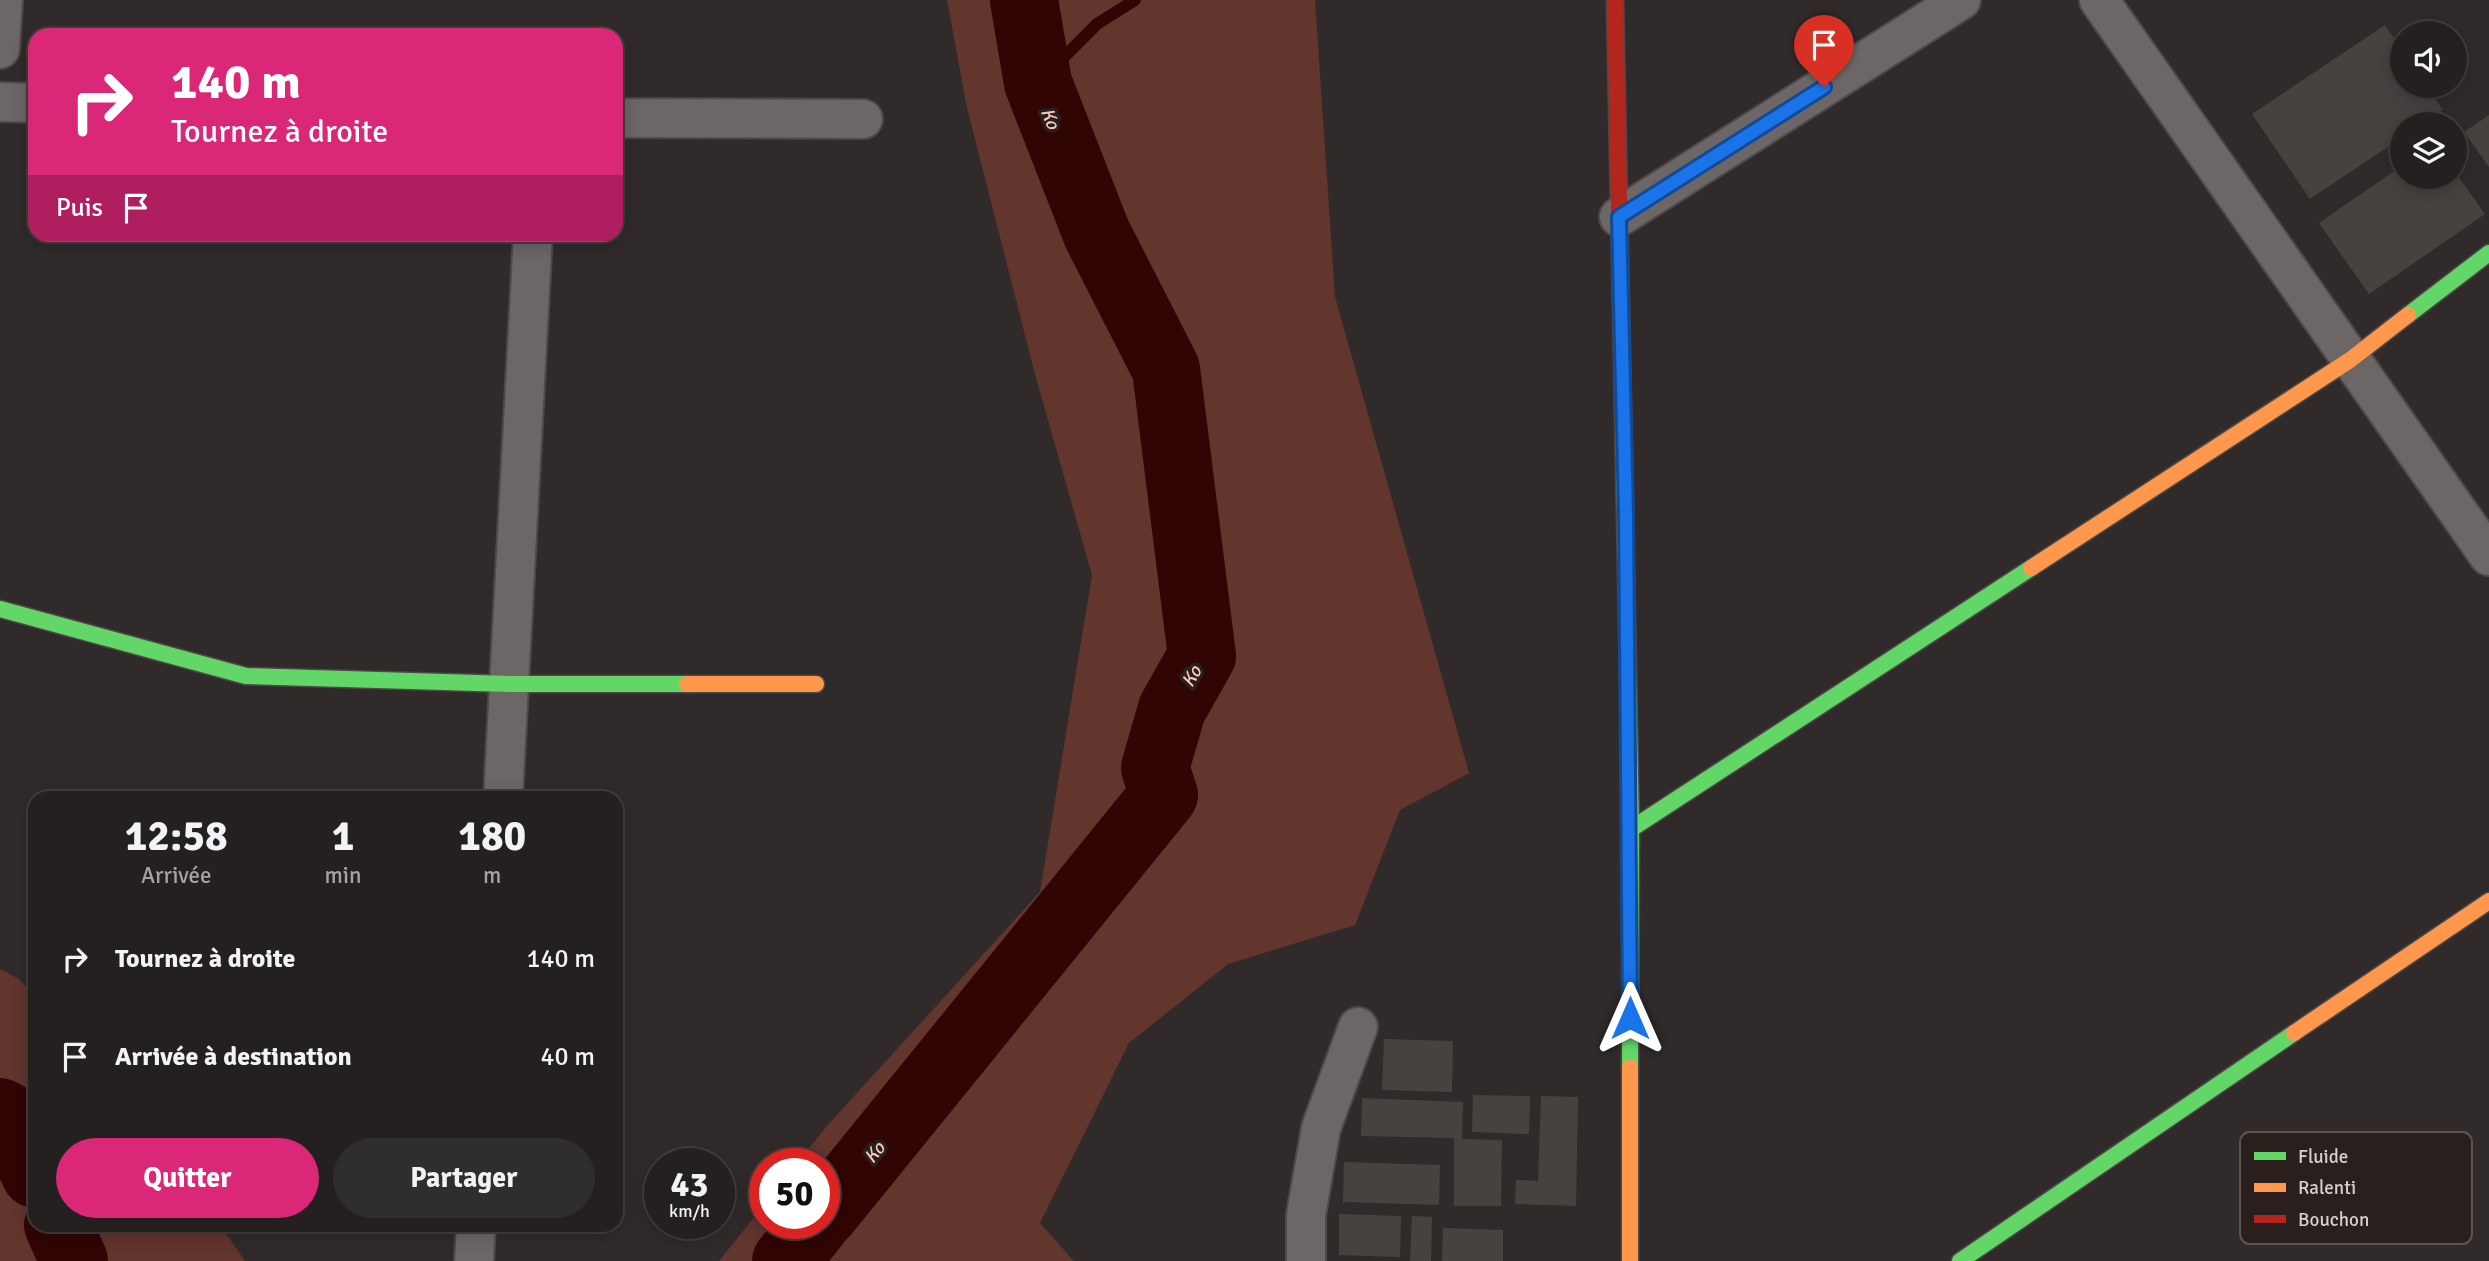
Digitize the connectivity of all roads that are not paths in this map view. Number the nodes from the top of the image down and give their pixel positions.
1 (3, 0) edge
2 (1615, 0) edge
3 (1961, 0) edge
4 (2099, 0) edge
5 (0, 49) edge
6 (0, 102) edge
7 (28, 103) edge
8 (623, 118) edge
9 (863, 119) dead end
10 (1619, 217) junction
11 (533, 242) edge
12 (2489, 253) edge
13 (2350, 360) junction
14 (2489, 556) edge
15 (0, 609) edge
16 (510, 684) junction
17 (816, 684) dead end
18 (503, 791) edge
19 (1631, 829) junction
20 (2489, 901) edge
21 (1358, 1027) dead end
22 (476, 1232) edge
23 (474, 1261) edge
24 (1306, 1261) edge
25 (1630, 1261) edge
26 (1960, 1261) edge

1 - 5 street
2 - 10 street
3 - 10 street
4 - 13 street
6 - 7 street
8 - 9 street
10 - 19 street
11 - 16 street
12 - 13 street
13 - 14 street
13 - 19 street
15 - 16 street
16 - 17 street
16 - 18 street
19 - 25 street
20 - 26 street
21 - 24 street
22 - 23 street

